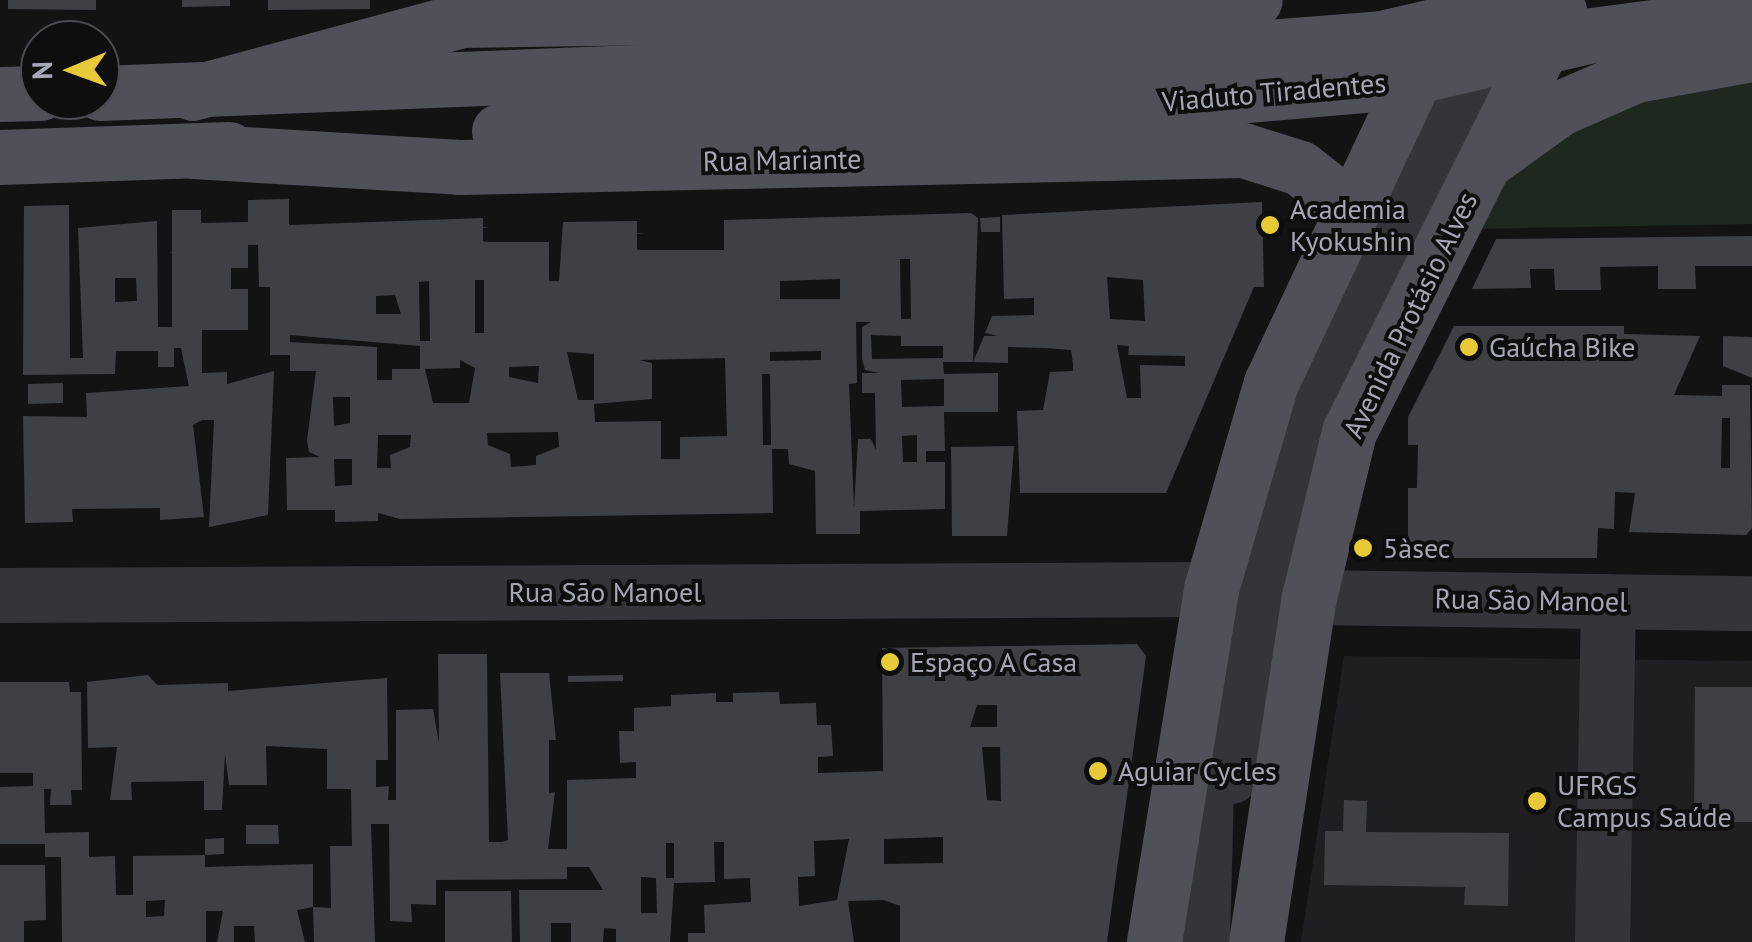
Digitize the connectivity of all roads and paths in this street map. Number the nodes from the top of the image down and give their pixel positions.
1 (1451, 0) edge
2 (1510, 0) edge
3 (1544, 0) edge
4 (1565, 0) edge
5 (1662, 0) edge
6 (1246, 1) edge
7 (1752, 14) edge
8 (1736, 56) edge
9 (791, 89) junction
10 (120, 93) edge
11 (192, 93) junction
12 (1243, 150) junction
13 (193, 151) junction
14 (0, 156) edge
15 (1483, 164) junction
16 (1354, 210) junction
17 (1211, 589) junction
18 (0, 595) edge
19 (1309, 597) junction
20 (1608, 601) junction
21 (1752, 603) edge
22 (1154, 942) edge
23 (1205, 942) edge
24 (1256, 942) edge
25 (1602, 942) edge

1 - 16 main road
2 - 23 street
3 - 9 main road, Viaduto Tiradentes, bridge
3 - 15 street
4 - 15 main road, Avenida Protásio Alves
5 - 8 main road
6 - 11 main road
6 - 12 main road
7 - 9 main road, Viaduto Tiradentes, bridge
8 - 15 main road
9 - 11 main road
9 - 13 main road, Rua Mariante
10 - 11 main road
12 - 13 main road, Rua Mariante
12 - 16 main road, Rua Mariante
13 - 14 main road, Rua Mariante
15 - 19 main road, Avenida Protásio Alves
16 - 17 main road
17 - 18 street, Rua São Manoel
17 - 22 main road
17 - 23 street
19 - 20 street, Rua São Manoel
19 - 23 street
19 - 24 main road, Avenida Protásio Alves
20 - 21 street, Rua São Manoel
20 - 25 street

